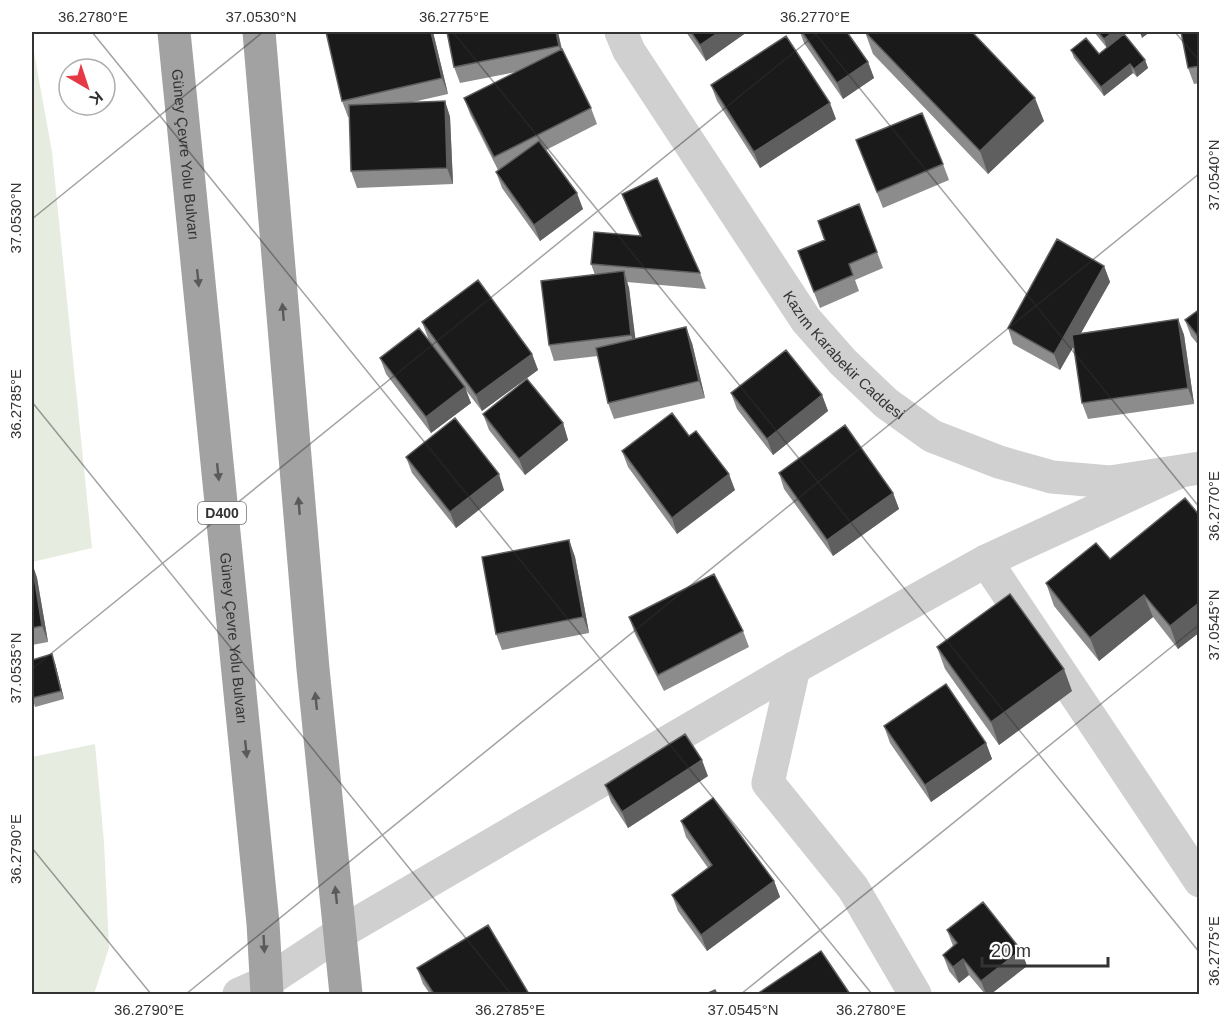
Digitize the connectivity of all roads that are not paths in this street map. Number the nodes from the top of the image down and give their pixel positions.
1 (174, 32) edge
2 (259, 32) edge
3 (621, 32) edge
4 (1188, 470) edge
5 (986, 561) junction
6 (794, 668) junction
7 (1200, 881) edge
8 (340, 933) junction
9 (257, 990) edge
10 (346, 994) edge
11 (915, 994) edge

1 -> 9 highway, Güney Çevre Yolu Bulvarı / D400
8 -> 2 highway
3 - 4 street, Kazım Karabekir Caddesi
4 - 5 street
5 - 6 street
5 - 7 street
6 - 8 street
6 - 11 street
8 - 9 street
8 - 10 highway

